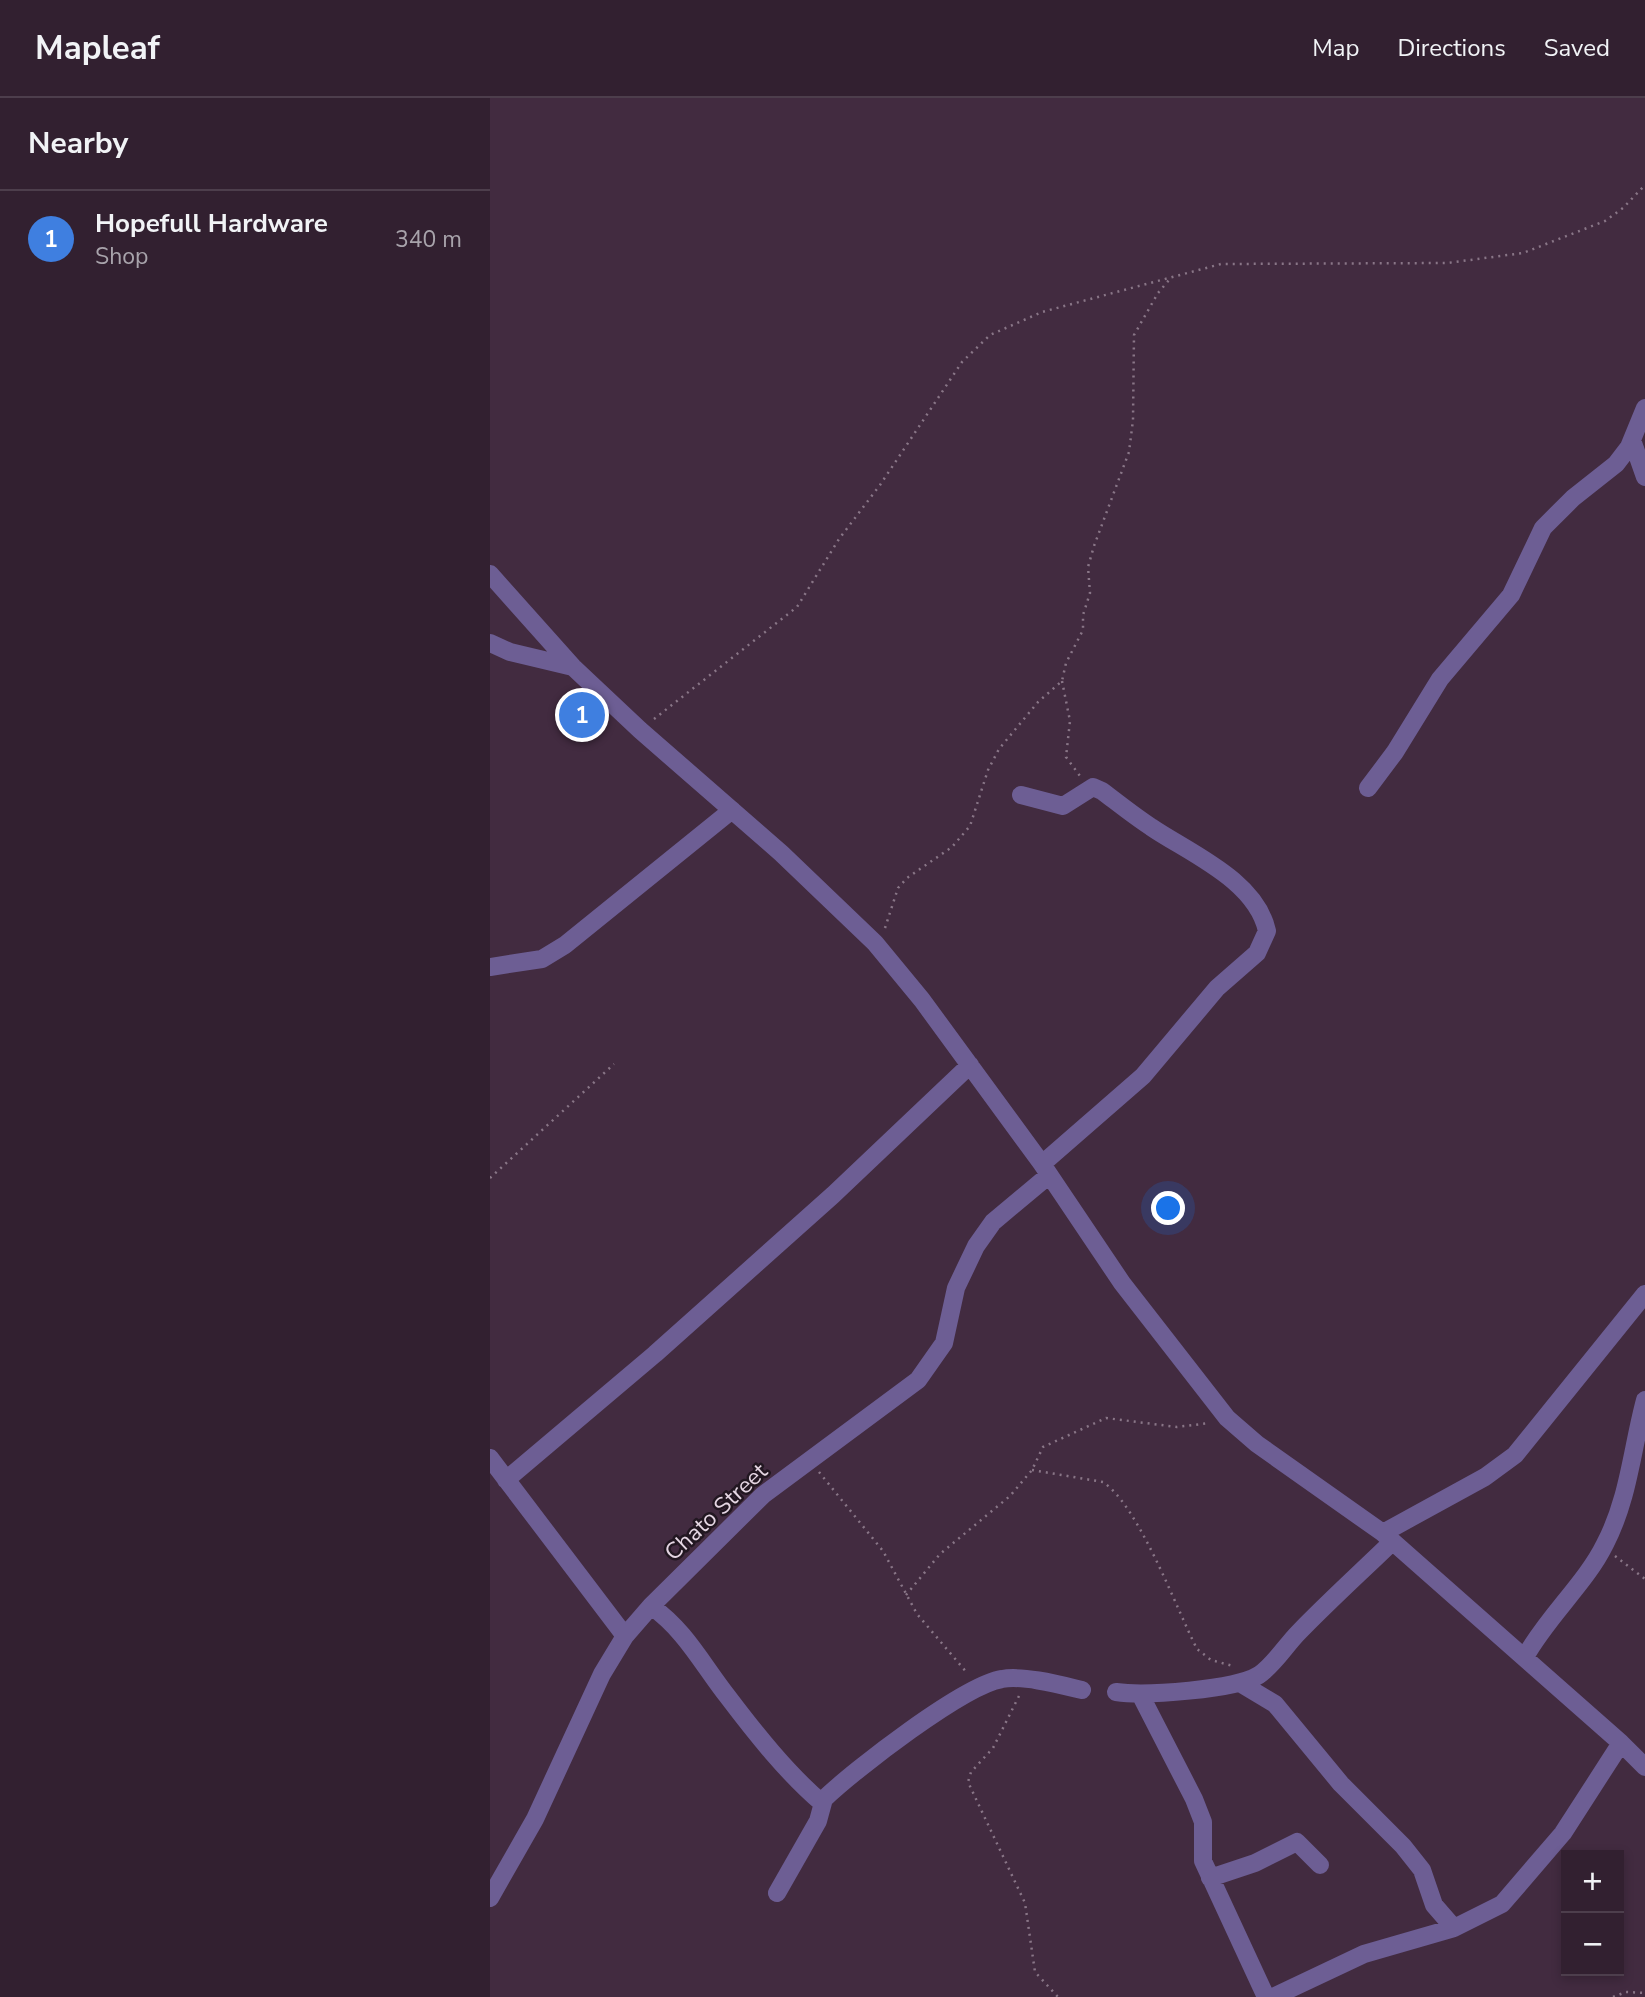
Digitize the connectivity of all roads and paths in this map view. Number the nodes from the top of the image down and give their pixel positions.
1 (1645, 185) edge
2 (1171, 278) junction
3 (1645, 408) edge
4 (1632, 440) junction
5 (1645, 477) edge
6 (490, 574) edge
7 (490, 643) edge
8 (573, 667) junction
9 (1062, 681) junction
10 (640, 730) junction
11 (1093, 787) junction
12 (1368, 788) dead end
13 (1021, 794) dead end
14 (732, 810) junction
15 (875, 943) junction
16 (490, 967) edge
17 (614, 1064) dead end
18 (970, 1065) junction
19 (1045, 1170) junction
20 (490, 1178) edge
21 (1645, 1294) edge
22 (1645, 1400) edge
23 (1227, 1418) junction
24 (490, 1458) edge
25 (810, 1461) junction
26 (1031, 1470) junction
27 (506, 1480) junction
28 (1388, 1538) junction
29 (1604, 1547) junction
30 (1645, 1579) edge
31 (906, 1595) junction
32 (651, 1606) junction
33 (625, 1636) junction
34 (1525, 1657) junction
35 (1260, 1674) junction
36 (1028, 1681) junction
37 (1241, 1683) junction
38 (980, 1687) junction
39 (1082, 1690) dead end
40 (1115, 1692) dead end
41 (1141, 1696) junction
42 (1622, 1743) junction
43 (1645, 1767) edge
44 (822, 1803) junction
45 (1320, 1865) dead end
46 (1210, 1878) junction
47 (777, 1893) dead end
48 (490, 1898) edge
49 (1454, 1928) junction
50 (1645, 1993) edge
51 (1058, 1997) edge
52 (1266, 1997) edge
53 (1273, 1997) edge
54 (1613, 1997) edge

1 - 2 path
2 - 9 path
2 - 10 path
3 - 4 street
4 - 5 street
4 - 12 street
6 - 8 street
7 - 8 street
8 - 10 street
9 - 11 path
9 - 15 path
10 - 14 street
11 - 13 street
11 - 19 street, Chato Street
14 - 15 street
14 - 16 street
15 - 18 street
17 - 20 path
18 - 19 street
18 - 27 street
19 - 23 street
19 - 25 street, Chato Street
21 - 28 street
22 - 29 street
23 - 26 path
23 - 28 street
24 - 27 street
25 - 31 path
25 - 32 street, Chato Street
26 - 31 path
26 - 35 path
27 - 33 street
28 - 34 street
28 - 35 street
29 - 30 path
29 - 34 street
31 - 38 path
32 - 33 street, Chato Street
32 - 44 street
33 - 48 street, Chato Street
34 - 42 street
35 - 37 street
36 - 38 street
36 - 39 street
36 - 51 path
37 - 41 street
37 - 49 street
38 - 44 street
40 - 41 street
41 - 46 street
42 - 43 street
42 - 49 street
44 - 47 street
45 - 46 street
46 - 52 street
49 - 53 street
50 - 54 path

